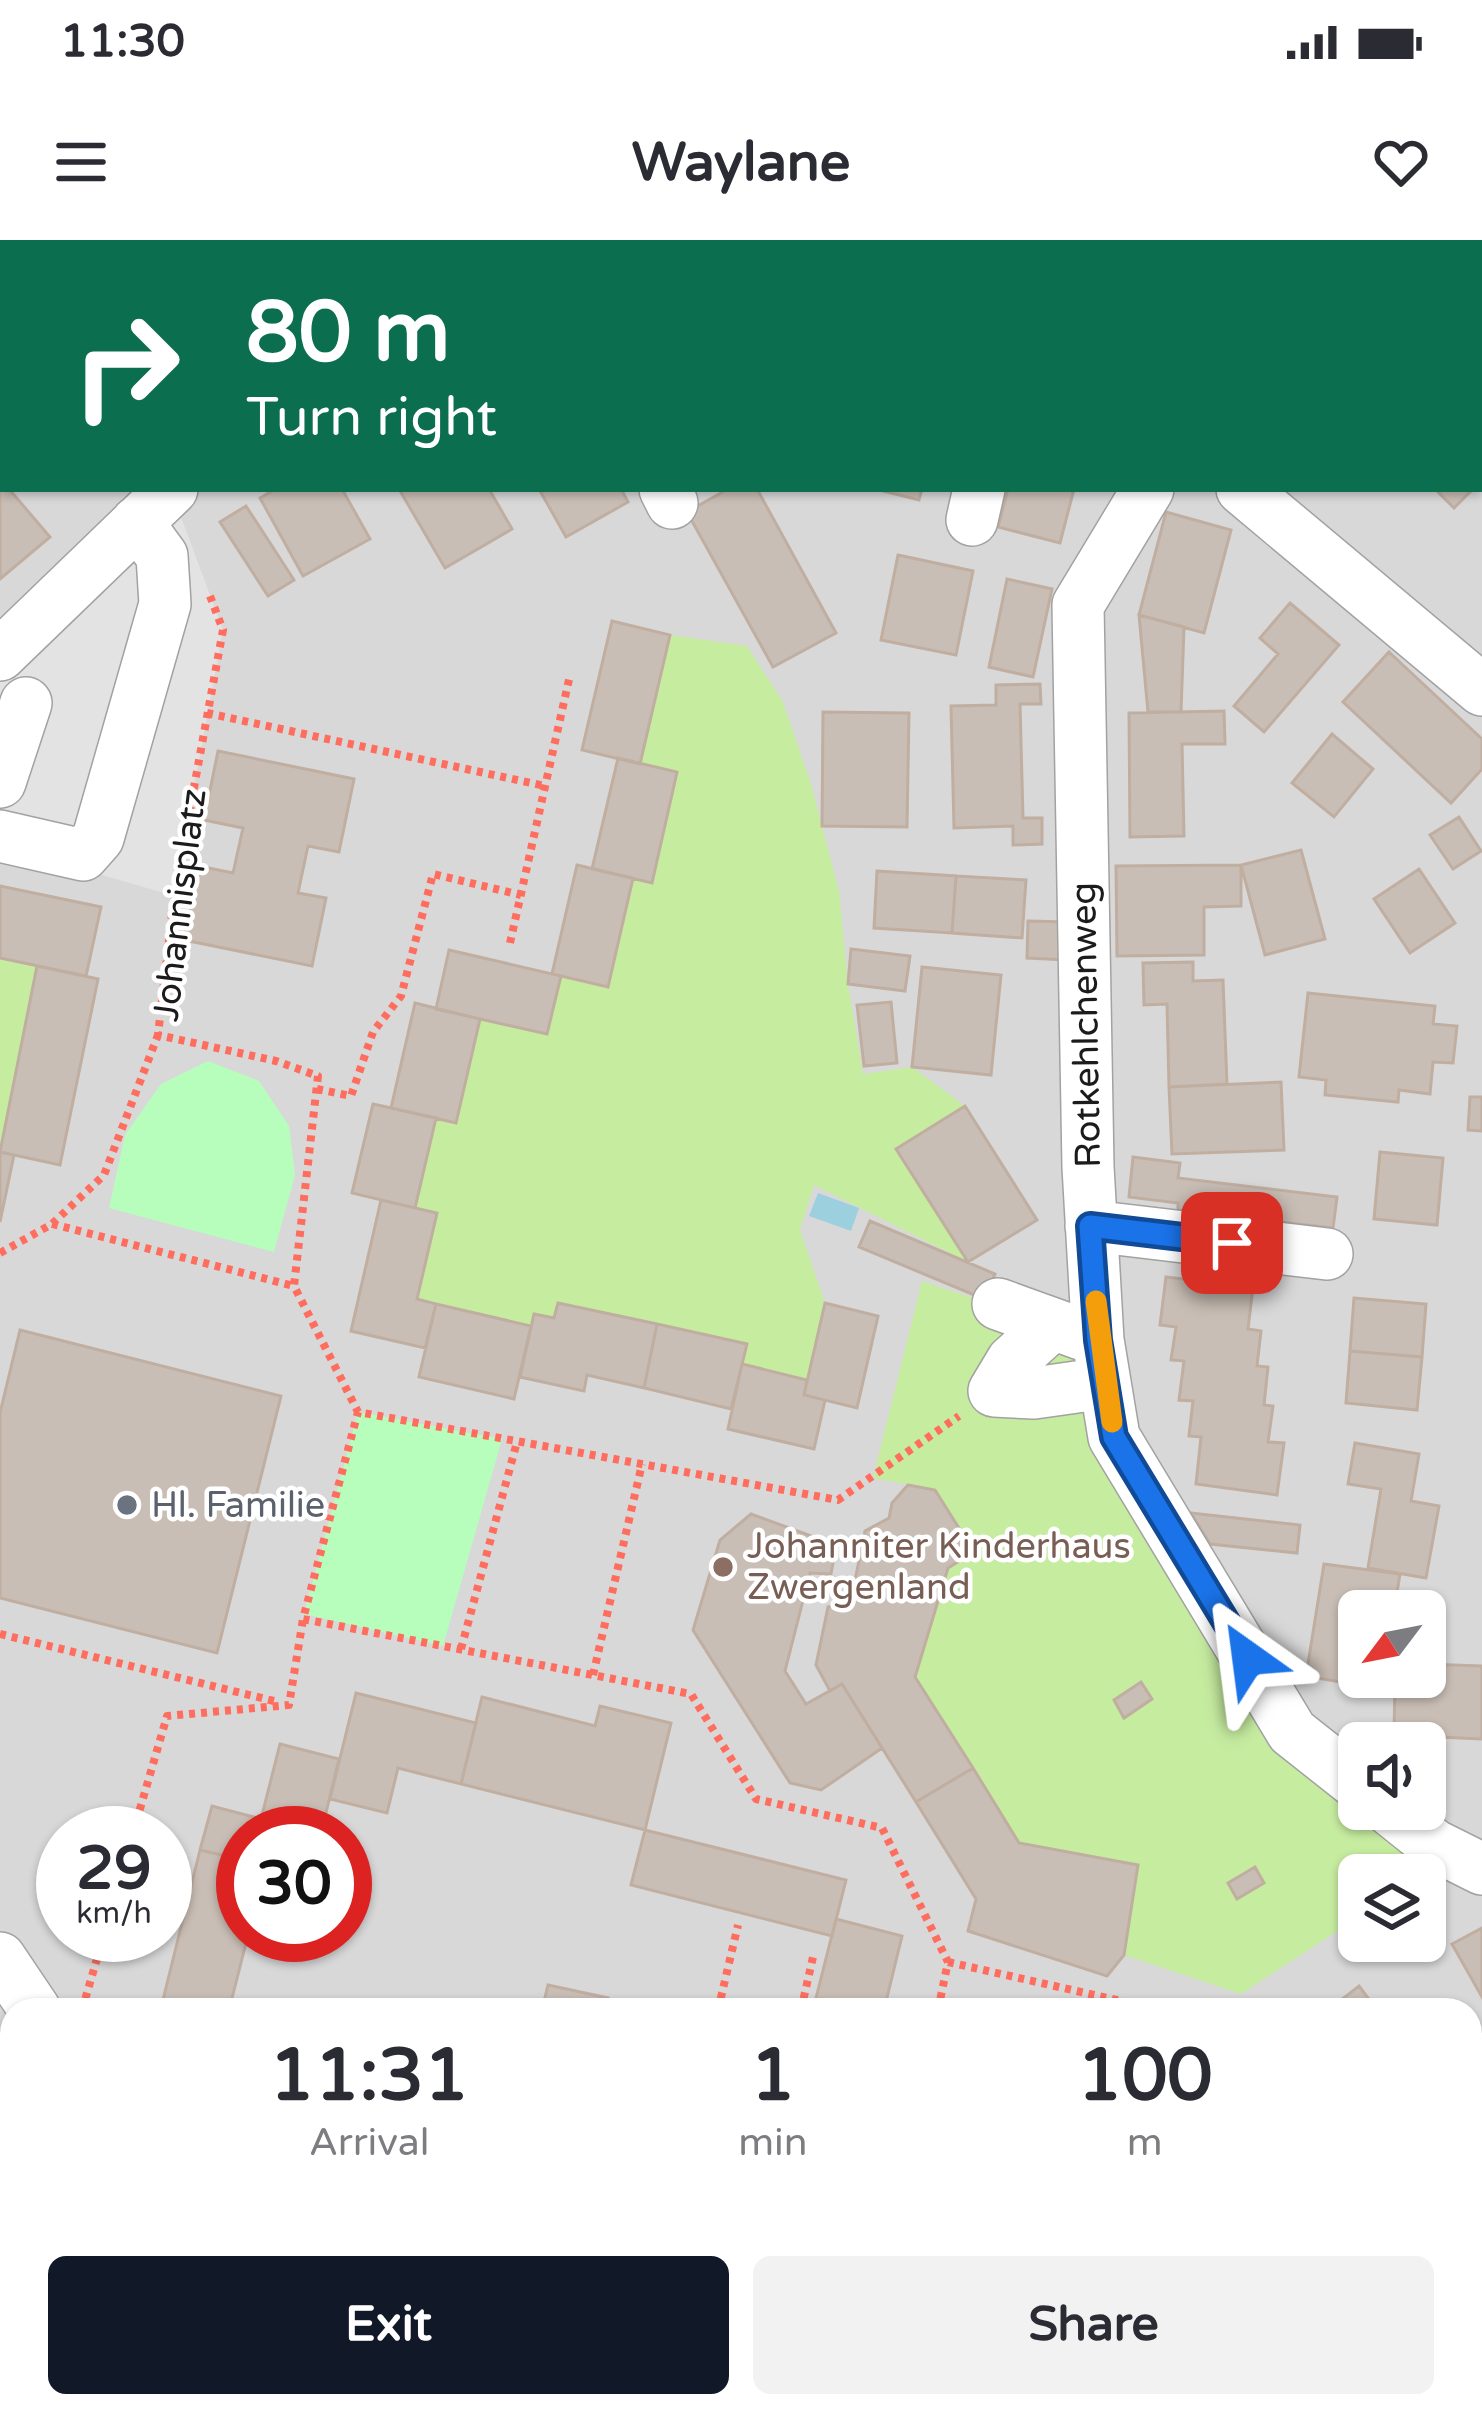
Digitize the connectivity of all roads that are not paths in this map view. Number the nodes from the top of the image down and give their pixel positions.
1 (1146, 492) edge
2 (1246, 492) edge
3 (155, 506) edge
4 (0, 655) edge
5 (1482, 690) edge
6 (26, 703) dead end
7 (0, 782) edge
8 (0, 836) edge
9 (1090, 1226) junction
10 (1327, 1254) dead end
11 (998, 1304) dead end
12 (1085, 1349) junction
13 (1338, 1768) edge
14 (1415, 1830) edge
15 (1482, 1869) edge
16 (0, 1958) edge
17 (27, 1998) edge

1 - 9 street, Rotkehlchenweg
2 - 5 street
3 - 4 street
3 - 8 street
6 - 7 street
9 - 10 street
9 - 12 street, Rotkehlchenweg
11 - 12 street
12 - 12 street
12 - 13 street, Rotkehlchenweg
14 - 15 street
16 - 17 street

